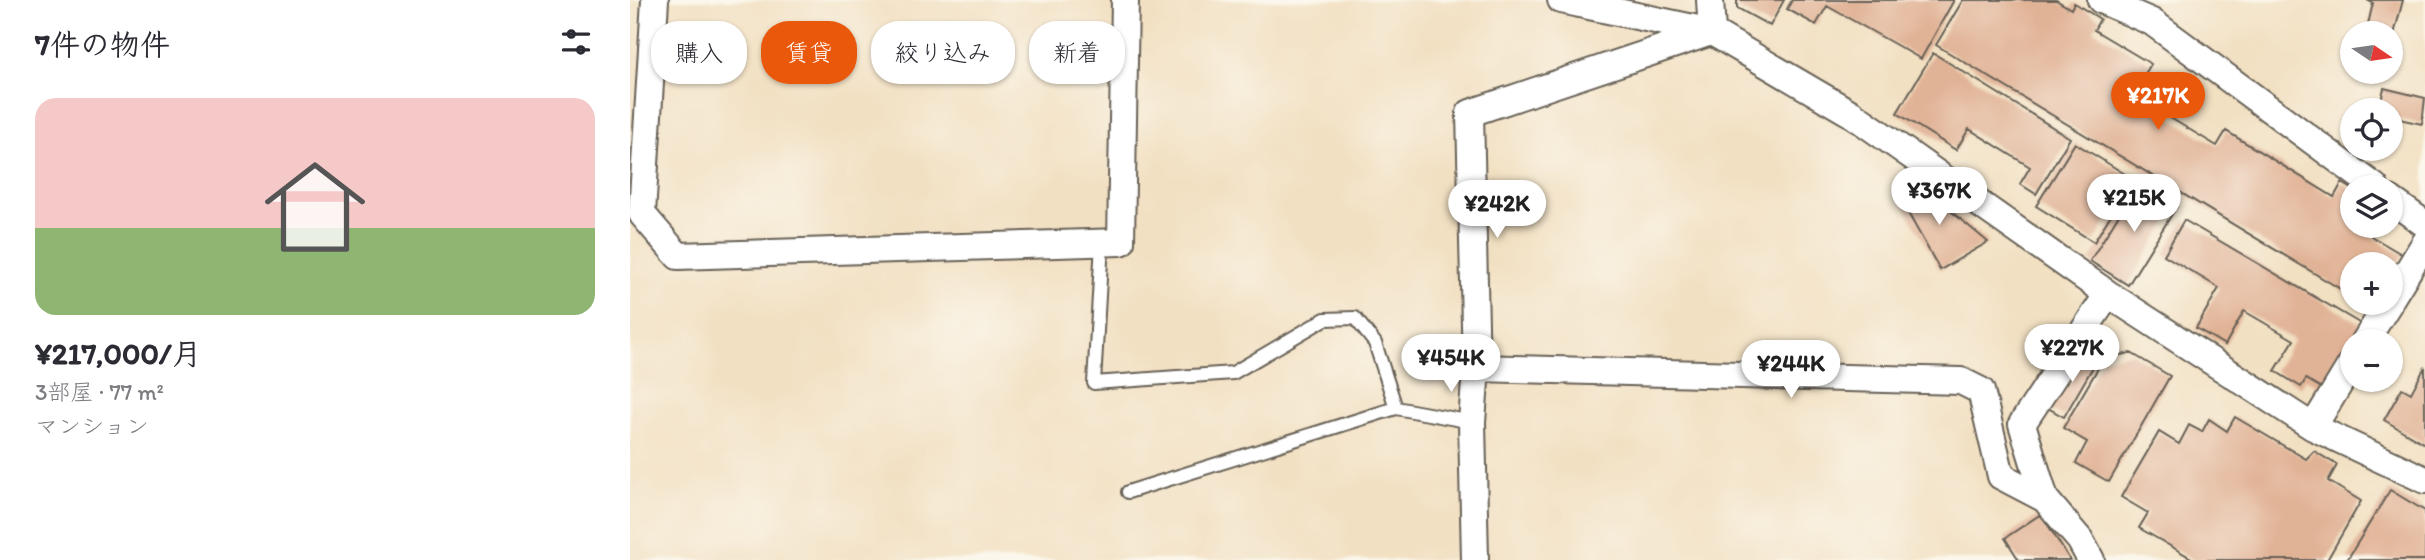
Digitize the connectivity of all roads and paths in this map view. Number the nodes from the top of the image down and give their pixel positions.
1 (655, 0) edge
2 (1125, 0) edge
3 (1561, 0) edge
4 (1710, 0) edge
5 (2101, 0) edge
6 (1712, 32) junction
7 (2359, 175) edge
8 (2403, 208) edge
9 (2425, 224) edge
10 (1102, 243) junction
11 (2425, 243) edge
12 (2403, 279) edge
13 (2108, 294) junction
14 (1476, 368) junction
15 (2340, 383) edge
16 (1396, 408) junction
17 (1472, 422) junction
18 (2313, 427) junction
19 (2425, 480) edge
20 (1128, 492) dead end
21 (2045, 499) junction
22 (1475, 560) edge
23 (2091, 560) edge

1 - 10 street
2 - 10 street
3 - 6 street
4 - 6 street
5 - 7 street
6 - 13 street
6 - 14 street
8 - 9 street
10 - 16 lane
11 - 12 street
13 - 18 street
13 - 21 street
14 - 17 street
14 - 21 street
15 - 18 street
16 - 17 lane
16 - 20 lane
17 - 22 street
18 - 19 street
21 - 23 street

